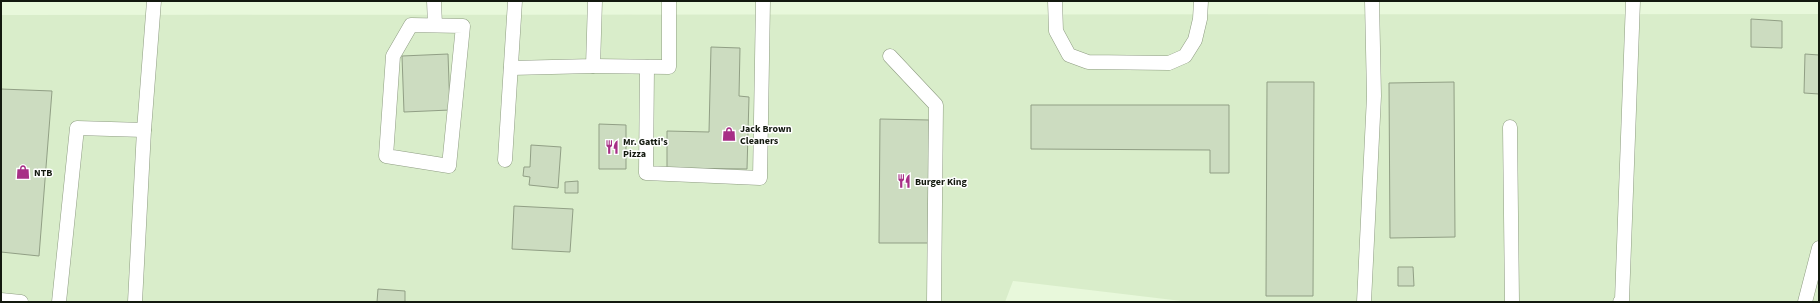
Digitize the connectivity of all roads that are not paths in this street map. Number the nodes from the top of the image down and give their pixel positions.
1 (154, 1) edge
2 (434, 1) edge
3 (515, 1) edge
4 (596, 1) edge
5 (669, 1) edge
6 (763, 1) edge
7 (1055, 1) edge
8 (1201, 1) edge
9 (1372, 1) edge
10 (1633, 1) edge
11 (435, 25) junction
12 (890, 56) dead end
13 (593, 66) junction
14 (647, 67) junction
15 (511, 68) junction
16 (1510, 127) dead end
17 (144, 130) junction
18 (505, 160) dead end
19 (1819, 248) edge
20 (1, 300) edge
21 (21, 302) edge
22 (59, 302) edge
23 (135, 302) edge
24 (934, 302) edge
25 (1364, 302) edge
26 (1512, 302) edge
27 (1620, 302) edge
28 (1804, 302) edge

1 - 17 lane
2 - 11 lane
3 - 15 lane
4 - 13 lane
5 - 14 lane
6 - 14 lane
7 - 8 lane
9 - 25 lane
10 - 27 lane
11 - 11 lane
12 - 24 lane
13 - 14 lane
13 - 15 lane
15 - 18 lane
16 - 26 lane
17 - 22 lane
17 - 23 lane
19 - 28 lane
20 - 21 lane

